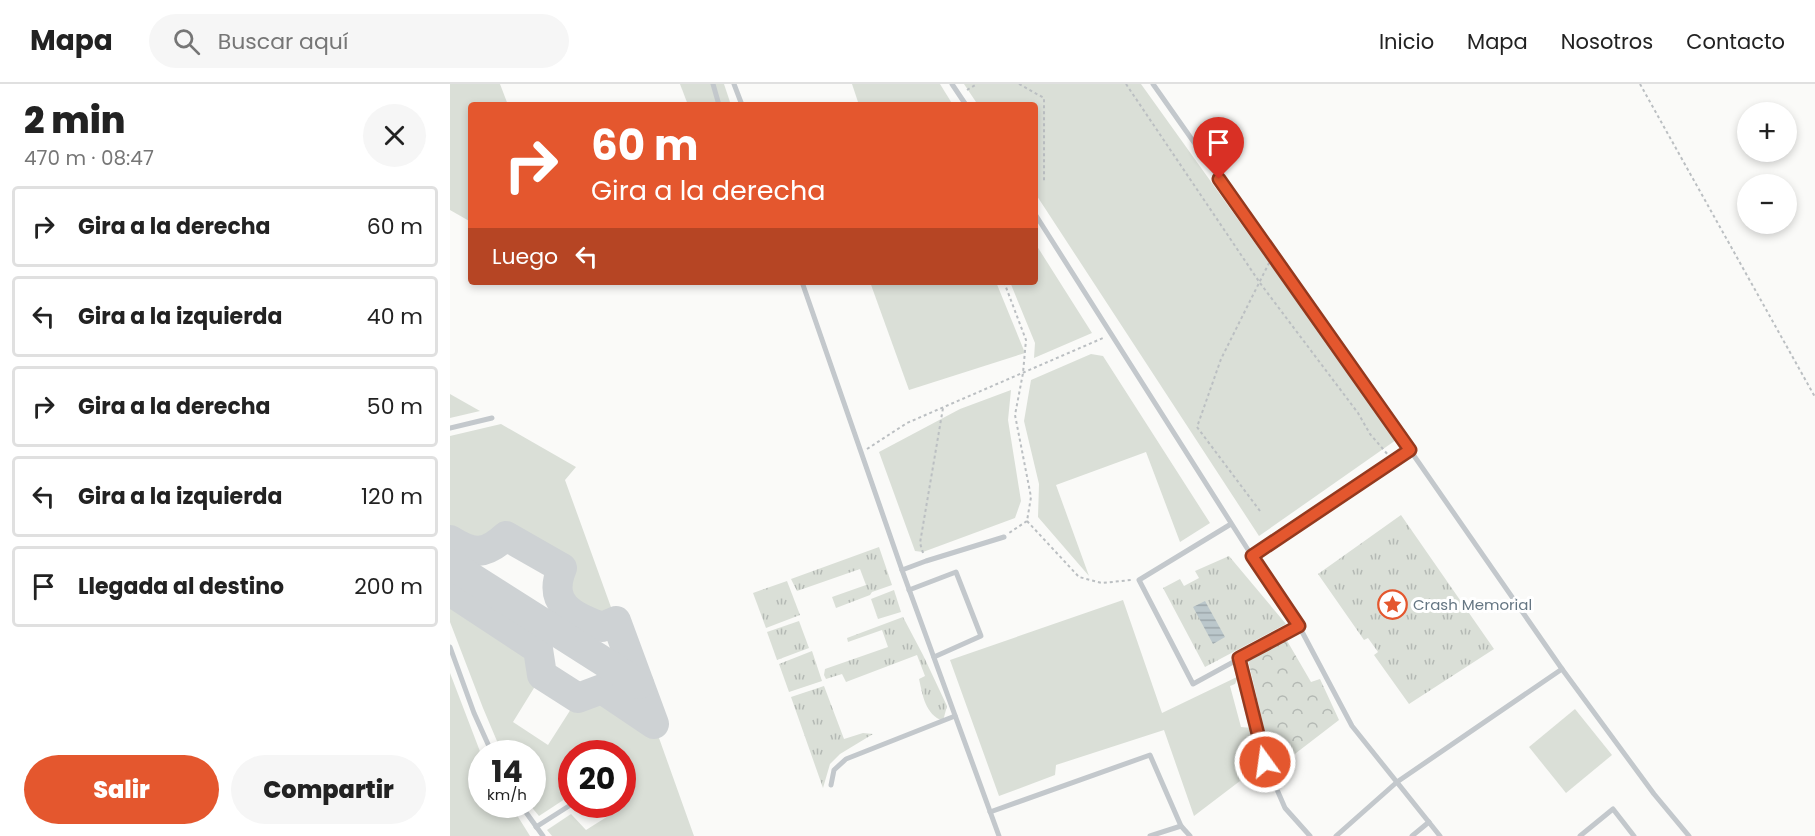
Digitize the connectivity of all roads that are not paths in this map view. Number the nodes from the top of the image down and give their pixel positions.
1 (713, 84) edge
2 (735, 84) edge
3 (952, 84) edge
4 (1153, 84) edge
5 (718, 102) edge
6 (741, 102) edge
7 (964, 102) edge
8 (1038, 219) edge
9 (803, 285) edge
10 (492, 418) dead end
11 (450, 429) edge
12 (1410, 450) junction
13 (1231, 524) junction
14 (1004, 537) road end
15 (1252, 556) junction
16 (902, 570) junction
17 (909, 590) junction
18 (1299, 626) junction
19 (450, 647) edge
20 (934, 657) junction
21 (1239, 658) junction
22 (1562, 669) junction
23 (955, 716) junction
24 (486, 740) edge
25 (1397, 782) junction
26 (831, 785) dead end
27 (990, 812) junction
28 (558, 813) edge
29 (530, 818) edge
30 (1428, 822) junction
31 (1181, 826) junction
32 (536, 827) junction
33 (543, 836) edge
34 (999, 836) edge
35 (1150, 836) edge
36 (1190, 836) edge
37 (1310, 836) edge
38 (1336, 836) edge
39 (1412, 836) edge
40 (1440, 836) edge
41 (1580, 836) edge
42 (1634, 836) edge
43 (1689, 836) edge

1 - 5 lane
2 - 6 lane
3 - 7 lane
4 - 12 lane
8 - 13 lane
9 - 16 lane
10 - 11 lane
12 - 15 lane
12 - 22 lane
13 - 15 lane
13 - 21 lane
14 - 16 lane
15 - 18 lane
16 - 17 lane
17 - 20 lane
17 - 20 lane
18 - 21 lane
18 - 25 lane
19 - 24 lane
20 - 23 lane
21 - 37 lane
22 - 25 lane
22 - 43 lane
23 - 26 lane
23 - 27 lane
25 - 30 lane
25 - 38 lane
27 - 31 lane
27 - 34 lane
28 - 32 lane
29 - 32 lane
30 - 39 lane
30 - 40 lane
31 - 35 lane
31 - 36 lane
32 - 33 lane
41 - 42 lane

